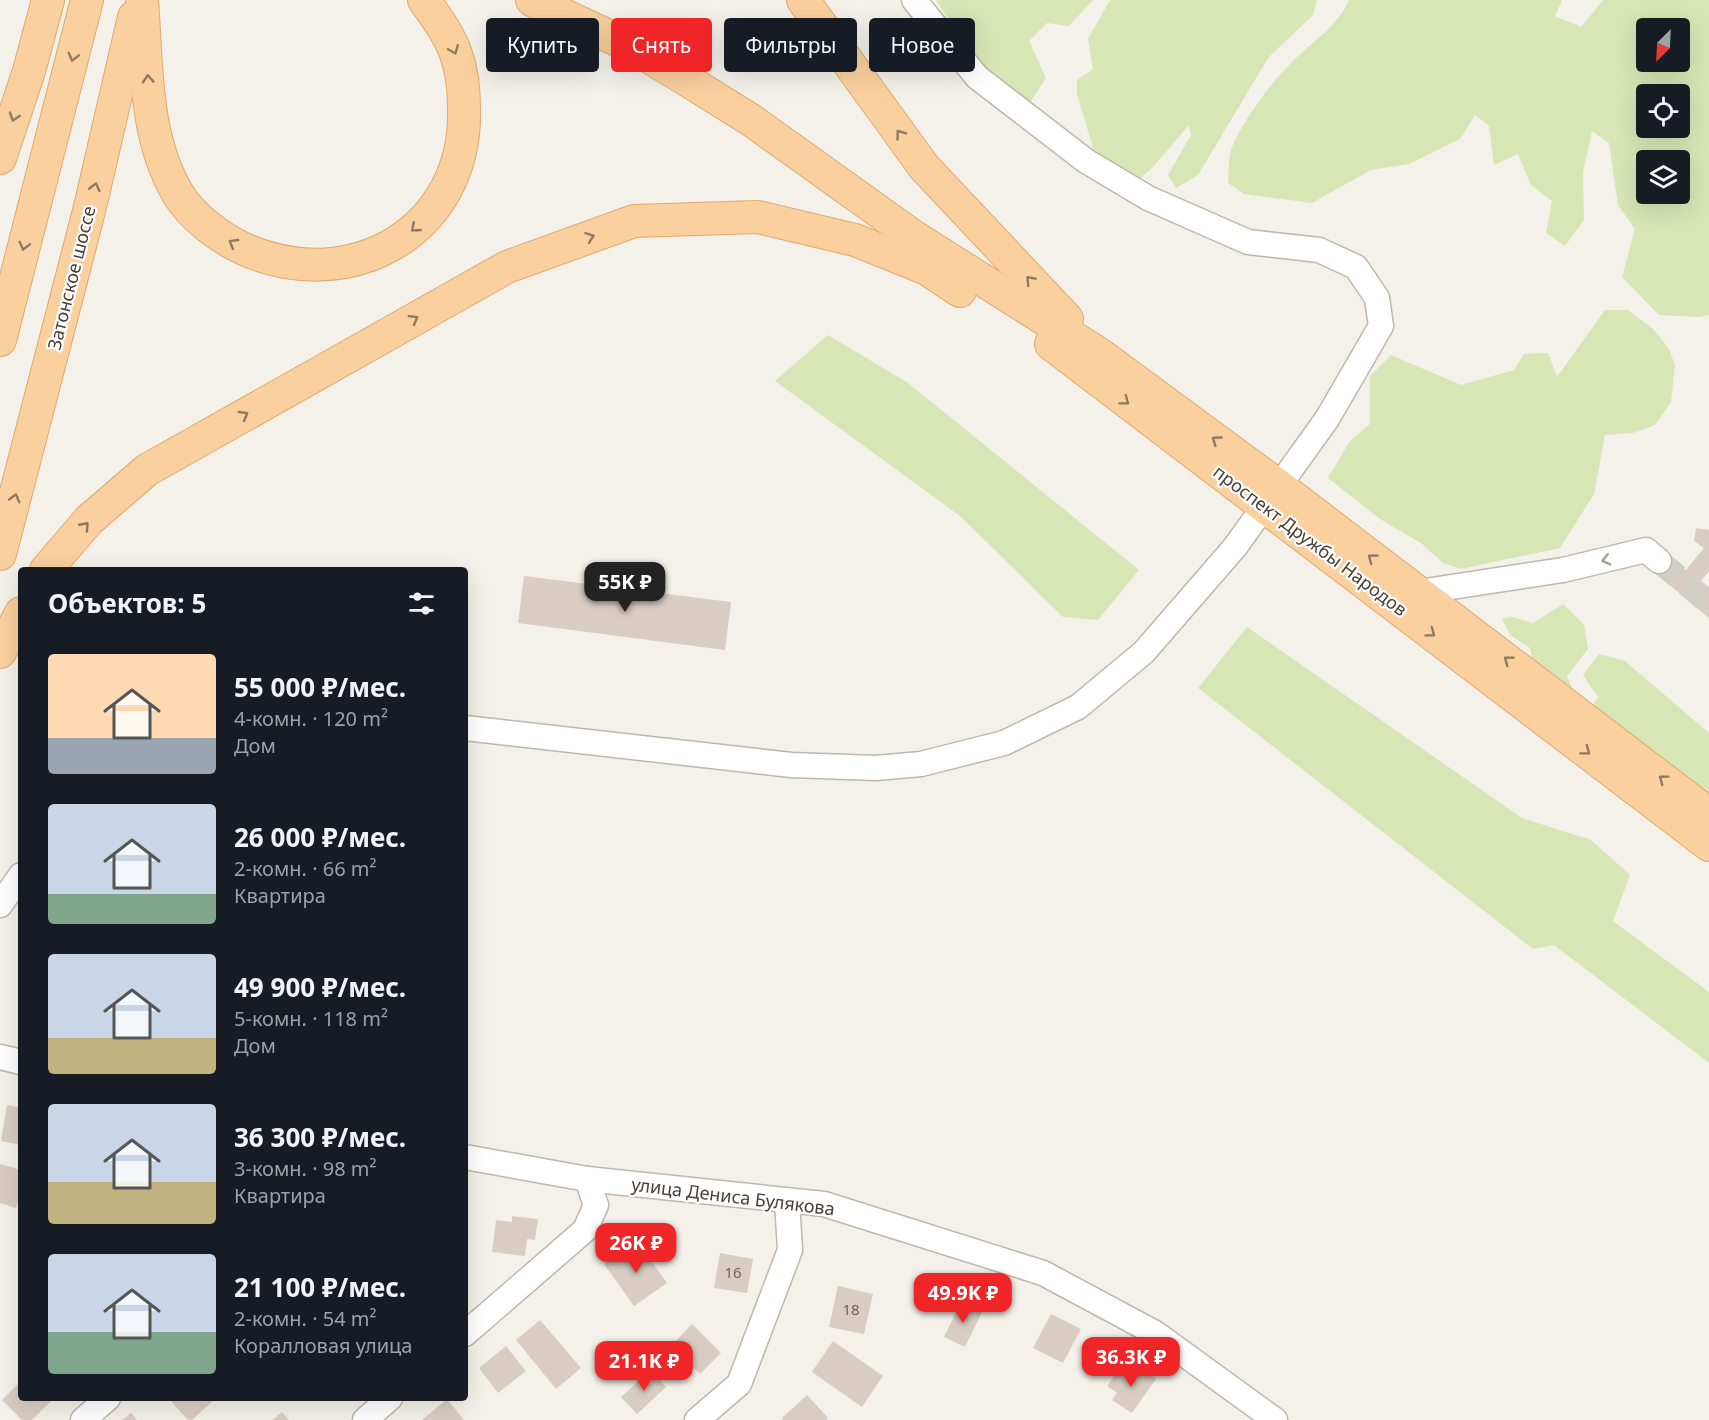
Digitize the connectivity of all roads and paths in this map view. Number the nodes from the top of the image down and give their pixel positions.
1 (48, 0) edge
2 (87, 0) edge
3 (138, 0) edge
4 (142, 0) edge
5 (424, 0) edge
6 (532, 0) edge
7 (803, 0) edge
8 (914, 0) edge
9 (0, 158) edge
10 (0, 340) edge
11 (1092, 362) junction
12 (1273, 497) junction
13 (0, 554) edge
14 (1659, 561) tunnel mouth
15 (49, 567) edge
16 (1419, 592) junction
17 (18, 619) edge
18 (0, 652) edge
19 (468, 728) edge
20 (1709, 814) edge
21 (1709, 845) edge
22 (18, 879) edge
23 (0, 904) edge
24 (0, 1057) edge
25 (18, 1061) edge
26 (468, 1158) edge
27 (587, 1179) junction
28 (787, 1202) junction
29 (468, 1331) edge
30 (105, 1401) edge
31 (387, 1401) edge
32 (83, 1420) edge
33 (365, 1420) edge
34 (697, 1420) edge
35 (1275, 1420) edge

1 -> 9 main road
2 -> 10 main road
13 -> 3 main road, Затонское шоссе
5 -> 4 main road
6 - 11 main road, проспект Дружбы Народов
11 -> 7 main road
8 - 12 street
11 - 12 main road, проспект Дружбы Народов
15 -> 11 main road
16 -> 12 main road, проспект Дружбы Народов
12 - 19 street
12 -> 21 main road, проспект Дружбы Народов
14 -> 16 street
20 -> 16 main road, проспект Дружбы Народов
17 - 18 main road
22 - 23 street
24 - 25 street
26 - 27 street, улица Дениса Булякова
27 - 28 street, улица Дениса Булякова
27 - 29 street
28 - 34 street
28 - 35 street, улица Дениса Булякова
30 - 32 street
31 - 33 street

